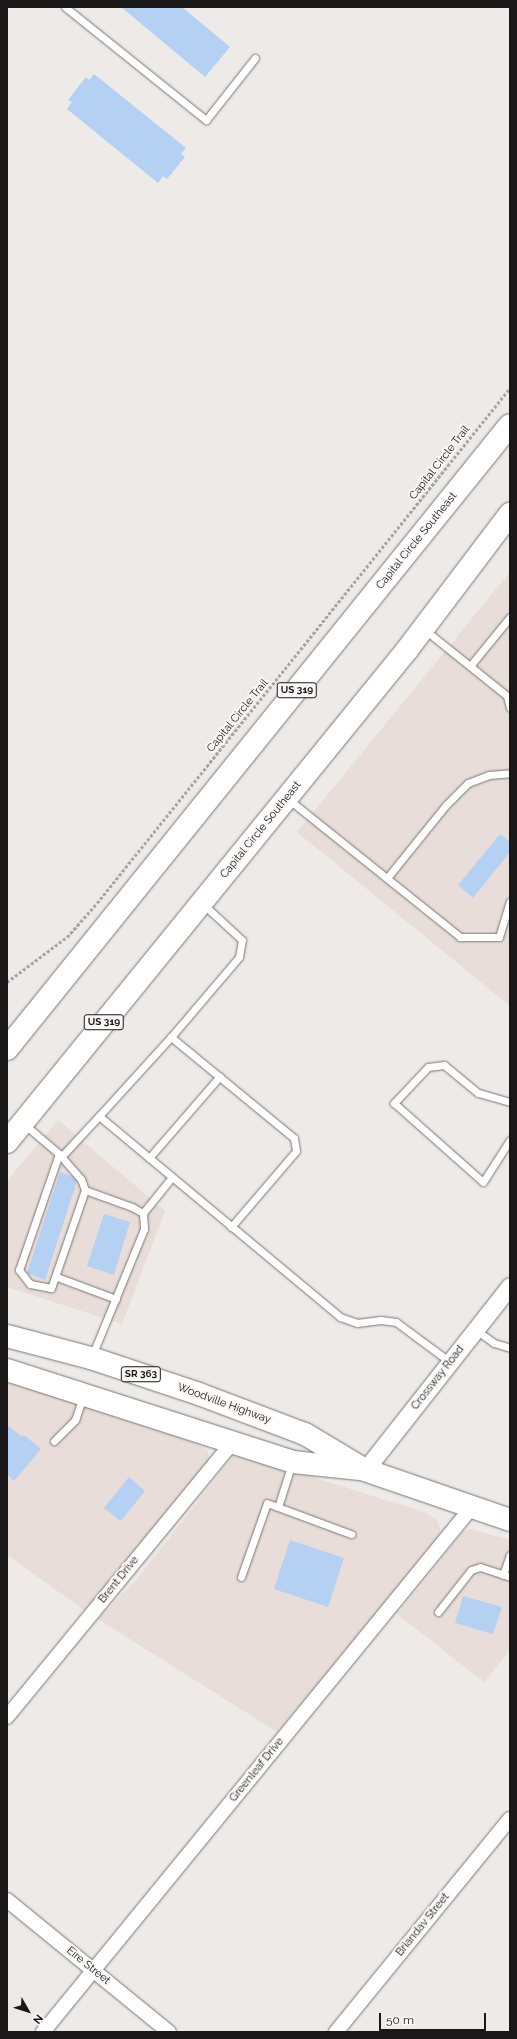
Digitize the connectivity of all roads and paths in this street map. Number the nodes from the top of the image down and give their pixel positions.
1 (65, 7) edge
2 (255, 58) dead end
3 (510, 388) edge
4 (510, 425) edge
5 (510, 514) edge
6 (510, 617) edge
7 (424, 628) junction
8 (470, 666) junction
9 (509, 694) edge
10 (510, 708) edge
11 (510, 773) edge
12 (286, 798) junction
13 (387, 878) junction
14 (510, 902) edge
15 (201, 903) junction
16 (7, 982) edge
17 (171, 1037) junction
18 (7, 1049) edge
19 (220, 1076) junction
20 (510, 1102) edge
21 (99, 1116) junction
22 (22, 1123) junction
23 (510, 1140) edge
24 (7, 1142) edge
25 (60, 1156) junction
26 (149, 1158) junction
27 (172, 1177) junction
28 (85, 1190) junction
29 (143, 1213) junction
30 (232, 1227) junction
31 (57, 1277) junction
32 (510, 1286) edge
33 (116, 1299) junction
34 (476, 1330) junction
35 (13, 1335) edge
36 (510, 1348) edge
37 (91, 1358) junction
38 (450, 1362) junction
39 (7, 1370) edge
40 (84, 1395) junction
41 (54, 1440) dead end
42 (231, 1444) junction
43 (293, 1462) junction
44 (365, 1470) junction
45 (278, 1507) junction
46 (472, 1507) junction
47 (510, 1520) edge
48 (351, 1534) dead end
49 (510, 1555) edge
50 (506, 1576) edge
51 (241, 1577) dead end
52 (438, 1612) dead end
53 (7, 1717) edge
54 (510, 1819) edge
55 (7, 1900) edge
56 (93, 1970) junction
57 (43, 2032) edge
58 (169, 2032) edge
59 (336, 2032) edge

1 - 2 lane
3 - 16 path, Capital Circle Trail
4 - 18 main road, Capital Circle Southeast / US 319
5 - 7 main road, Capital Circle Southeast / US 319
6 - 8 lane
7 - 8 lane
7 - 12 main road, Capital Circle Southeast / US 319
8 - 9 lane
9 - 10 lane
11 - 13 lane
12 - 13 lane
12 - 15 main road, Capital Circle Southeast / US 319
13 - 14 lane
15 - 17 lane
15 - 22 main road, Capital Circle Southeast / US 319
17 - 19 lane
17 - 21 lane
19 - 26 lane
19 - 30 lane
20 - 23 lane
21 - 25 lane
21 - 26 lane
22 - 24 main road, Capital Circle Southeast / US 319
22 - 25 lane
25 - 28 lane
25 - 31 lane
26 - 27 lane
27 - 29 lane
27 - 30 lane
28 - 29 lane
28 - 31 lane
29 - 33 lane
30 - 38 lane
31 - 33 lane
32 - 34 street, Crossway Road
33 - 37 lane
34 - 36 lane
34 - 38 street, Crossway Road
35 - 37 main road, Woodville Highway / SR 363
37 - 44 main road, Woodville Highway / SR 363
38 - 44 street, Crossway Road
39 - 40 main road, Woodville Highway / SR 363
40 - 41 lane
40 - 42 main road, Woodville Highway / SR 363
42 - 43 main road, Woodville Highway / SR 363
42 - 53 street, Brent Drive
43 - 44 main road, Woodville Highway / SR 363
43 - 45 lane
44 - 46 main road, Woodville Highway / SR 363
45 - 48 lane
45 - 51 lane
46 - 47 main road, Woodville Highway / SR 363
46 - 56 street, Greenleaf Drive
49 - 50 lane
50 - 52 lane
54 - 59 street, Briandav Street
55 - 56 street, Eire Street
56 - 57 street, Greenleaf Drive
56 - 58 street, Eire Street

